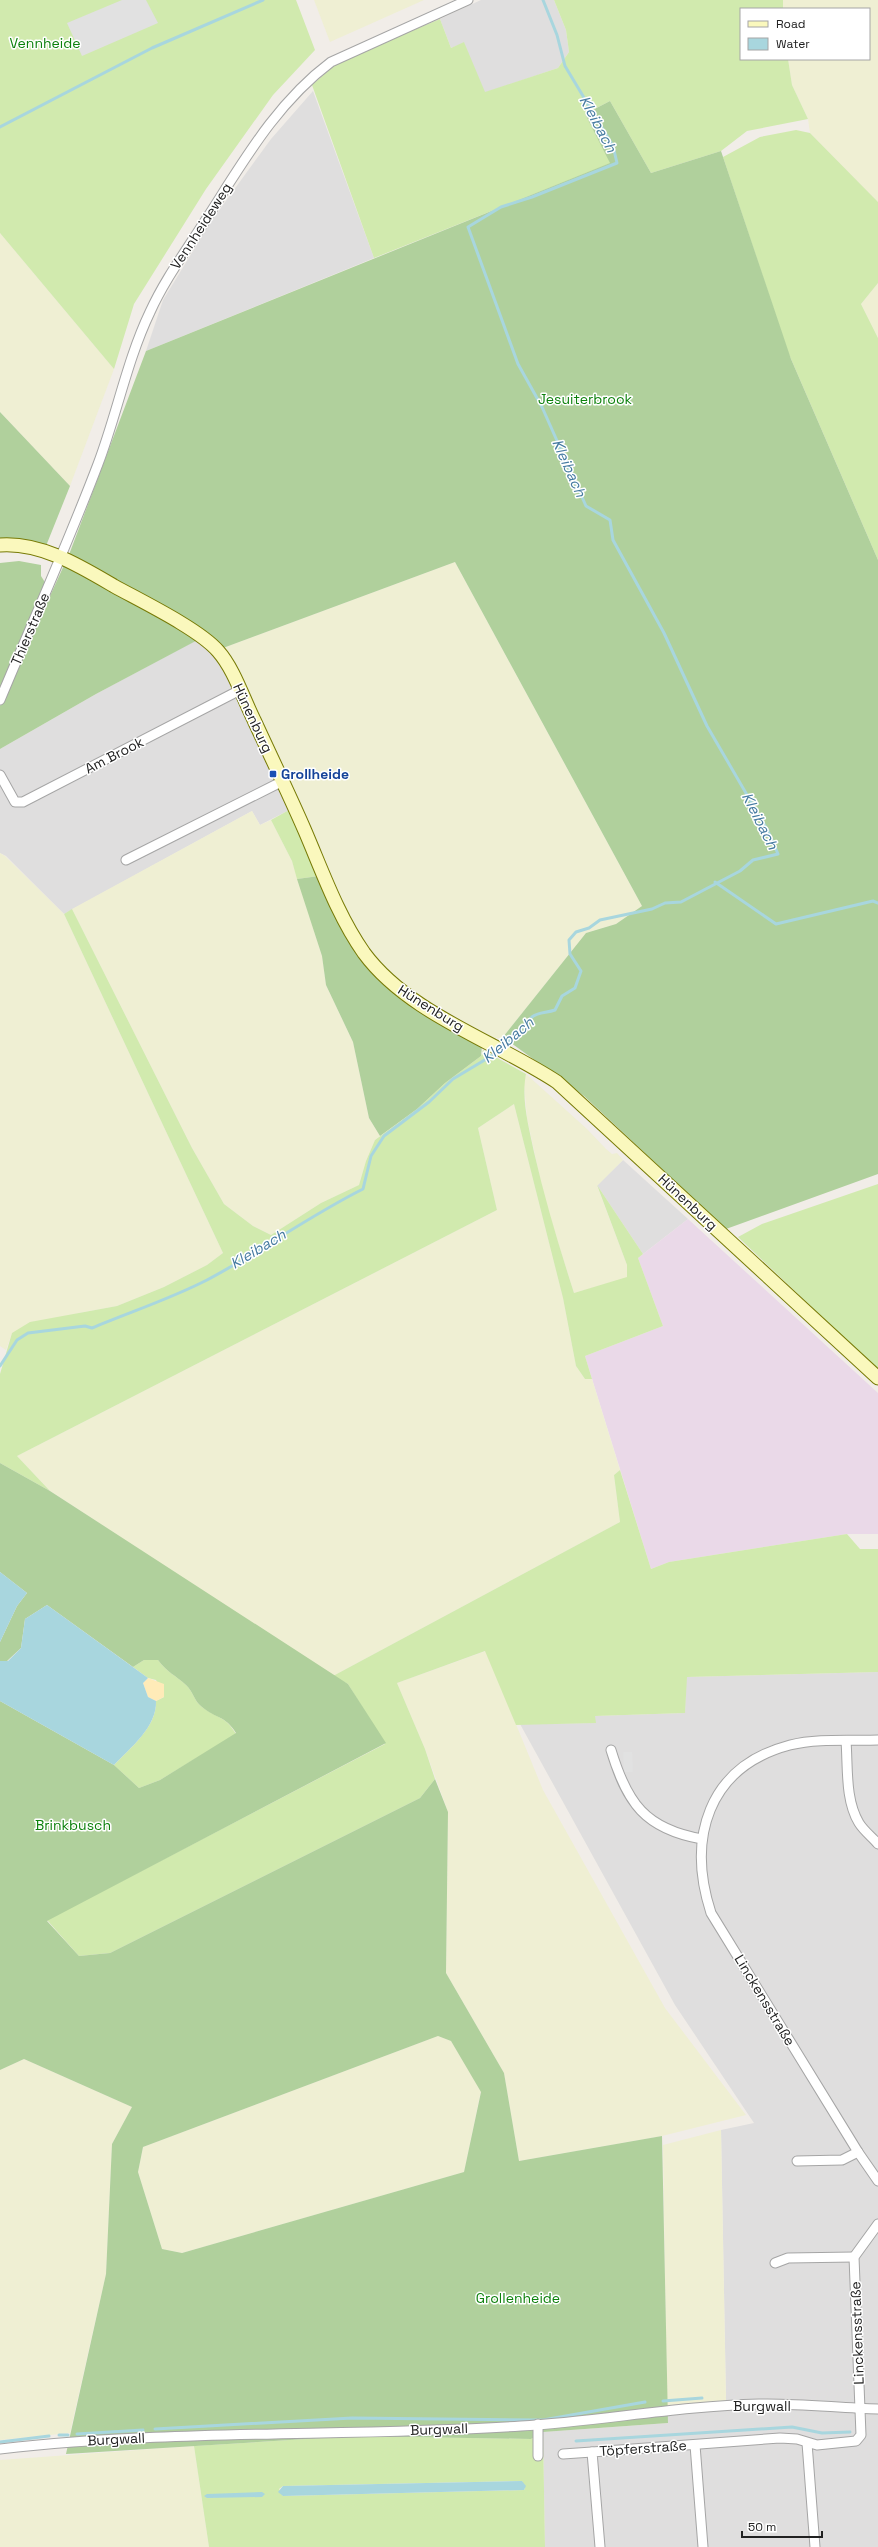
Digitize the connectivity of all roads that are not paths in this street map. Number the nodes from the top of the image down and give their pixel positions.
1 (468, 0) edge
2 (0, 546) edge
3 (61, 558) junction
4 (240, 690) junction
5 (0, 700) edge
6 (0, 775) edge
7 (283, 781) junction
8 (126, 860) dead end
9 (878, 1378) edge
10 (878, 1740) edge
11 (846, 1741) junction
12 (611, 1750) dead end
13 (702, 1839) junction
14 (878, 1844) edge
15 (858, 2152) junction
16 (797, 2161) dead end
17 (878, 2181) edge
18 (878, 2224) edge
19 (854, 2256) junction
20 (775, 2263) dead end
21 (860, 2409) junction
22 (878, 2409) edge
23 (538, 2424) junction
24 (807, 2443) junction
25 (695, 2445) junction
26 (0, 2449) edge
27 (592, 2452) junction
28 (563, 2454) dead end
29 (538, 2456) dead end
30 (600, 2547) edge
31 (703, 2547) edge
32 (815, 2547) edge

1 - 3 street, Vennheideweg
2 - 3 street, Hünenburg
3 - 4 street, Hünenburg
3 - 5 street, Thierstraße
4 - 6 street, Am Brook
4 - 7 street, Hünenburg
7 - 8 street
7 - 9 street, Hünenburg
10 - 11 street, Linckensstraße
11 - 13 street, Linckensstraße
11 - 14 street
12 - 13 street
13 - 15 street, Linckensstraße
15 - 16 street
15 - 17 street, Linckensstraße
18 - 19 street
19 - 20 street
19 - 21 street, Linckensstraße
21 - 22 street, Burgwall
21 - 23 street, Burgwall
21 - 24 street, Töpferstraße
23 - 26 street, Burgwall
23 - 29 street
24 - 25 street, Töpferstraße
24 - 32 street
25 - 27 street, Töpferstraße
25 - 31 street, Töpferstraße
27 - 28 street, Töpferstraße
27 - 30 street, Töpferstraße

